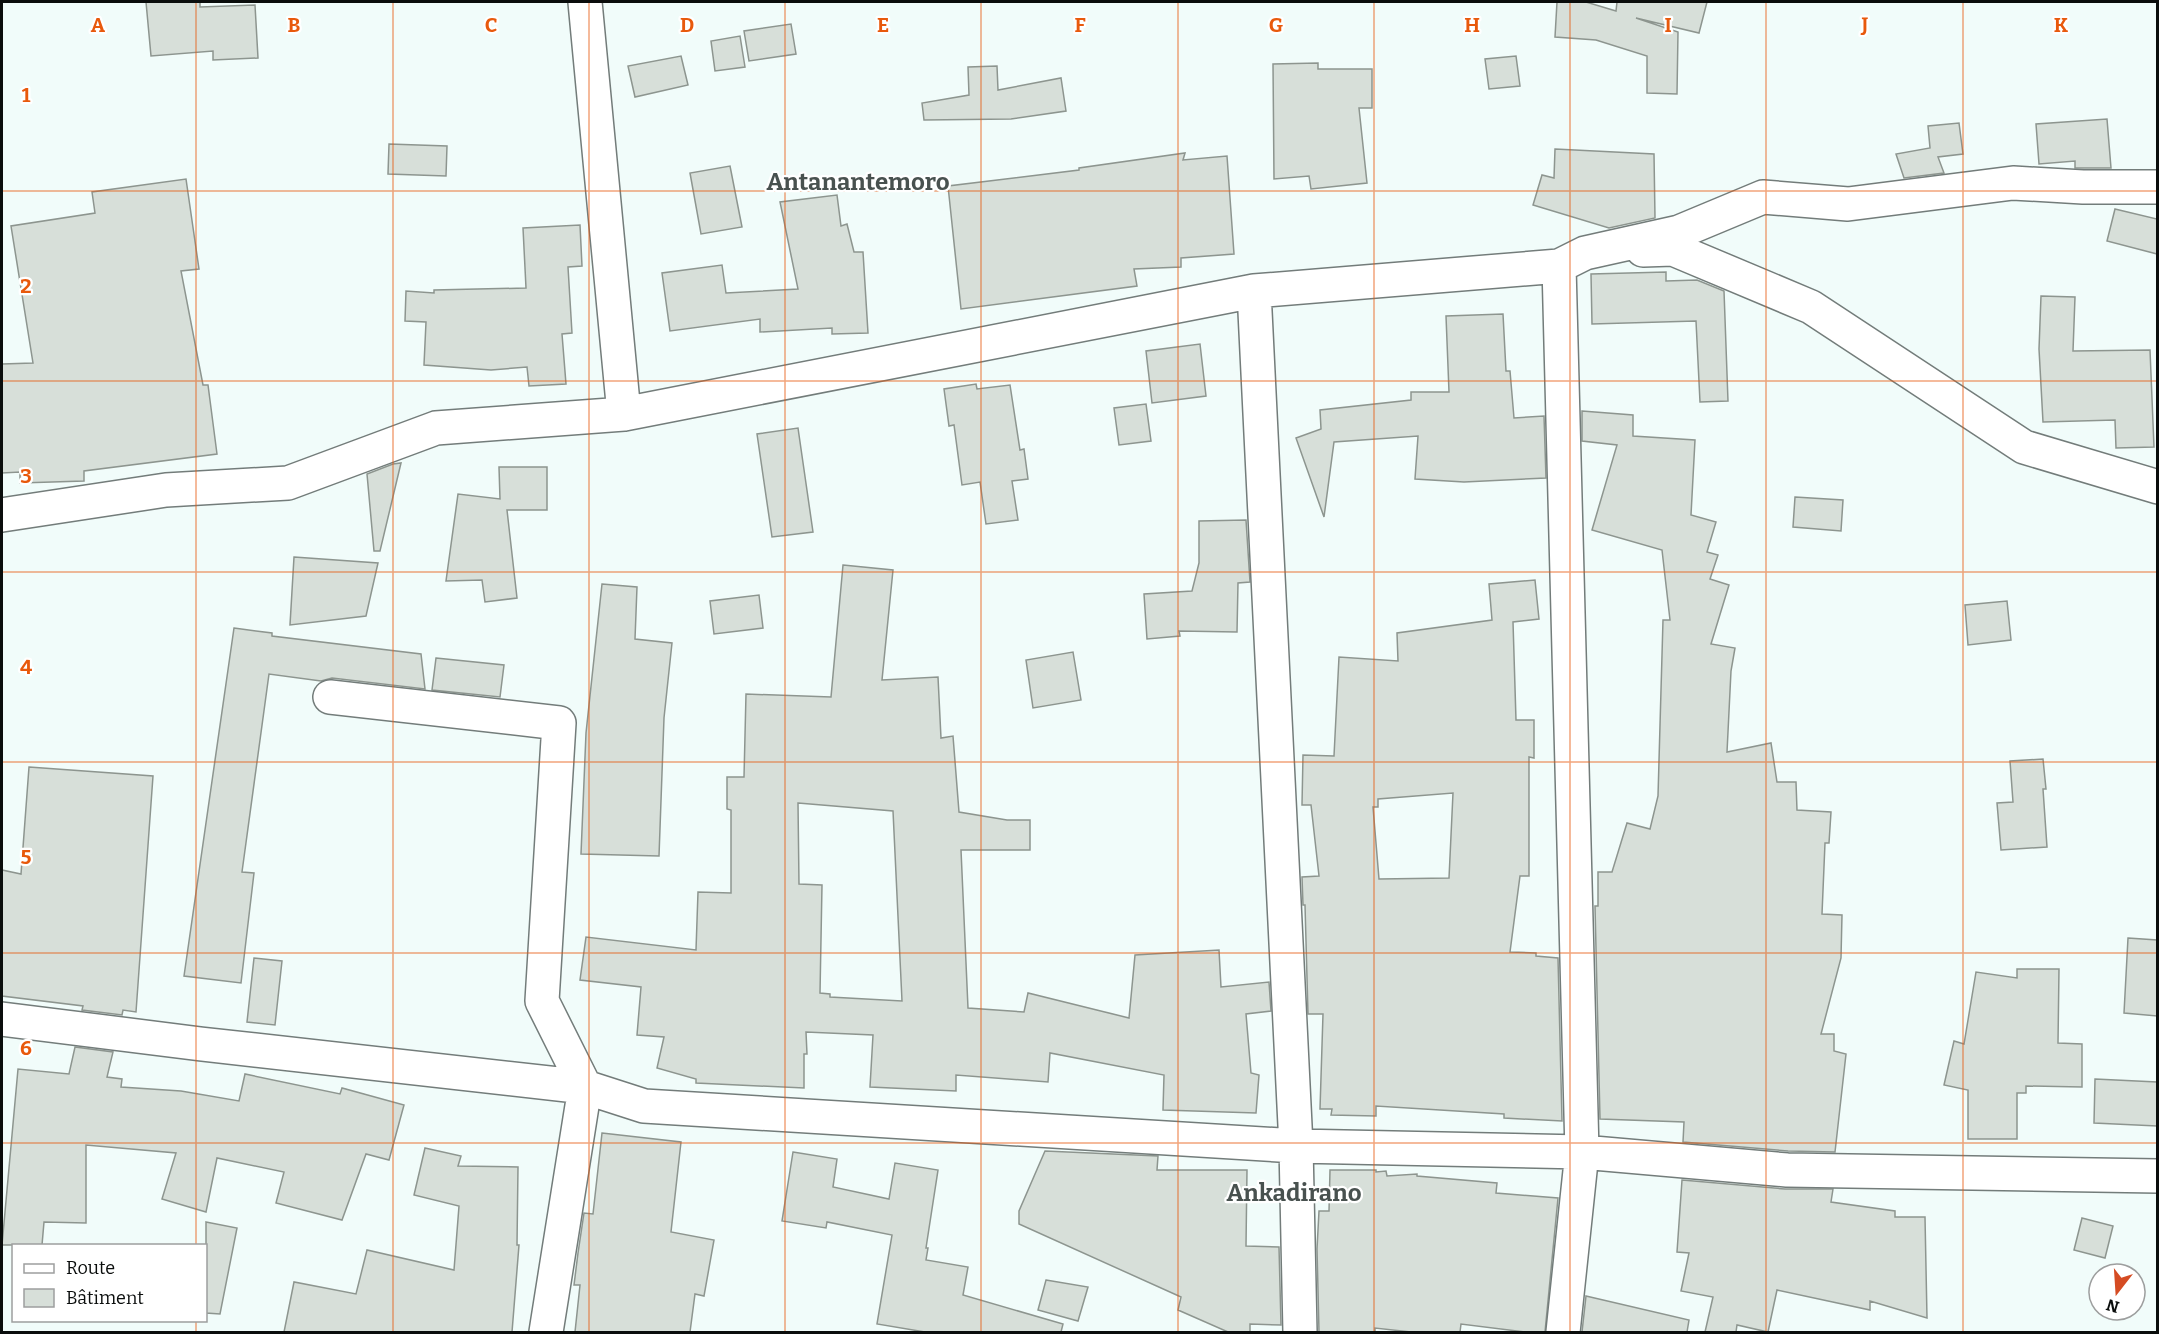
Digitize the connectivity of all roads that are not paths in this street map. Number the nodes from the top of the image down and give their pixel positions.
1 (585, 2) edge
2 (2157, 187) edge
3 (1572, 259) junction
4 (1254, 291) junction
5 (624, 414) junction
6 (2157, 487) edge
7 (2, 515) edge
8 (330, 697) dead end
9 (2, 1019) edge
10 (585, 1087) junction
11 (1296, 1146) junction
12 (1582, 1152) junction
13 (2157, 1176) edge
14 (546, 1332) edge
15 (1300, 1332) edge
16 (1563, 1332) edge

1 - 5 street
2 - 3 street
3 - 4 street
3 - 6 street
3 - 12 street
4 - 5 street
4 - 11 street
5 - 7 street
8 - 10 street
9 - 10 street
10 - 11 street
10 - 14 street
11 - 12 street
11 - 15 street
12 - 13 street
12 - 16 street

